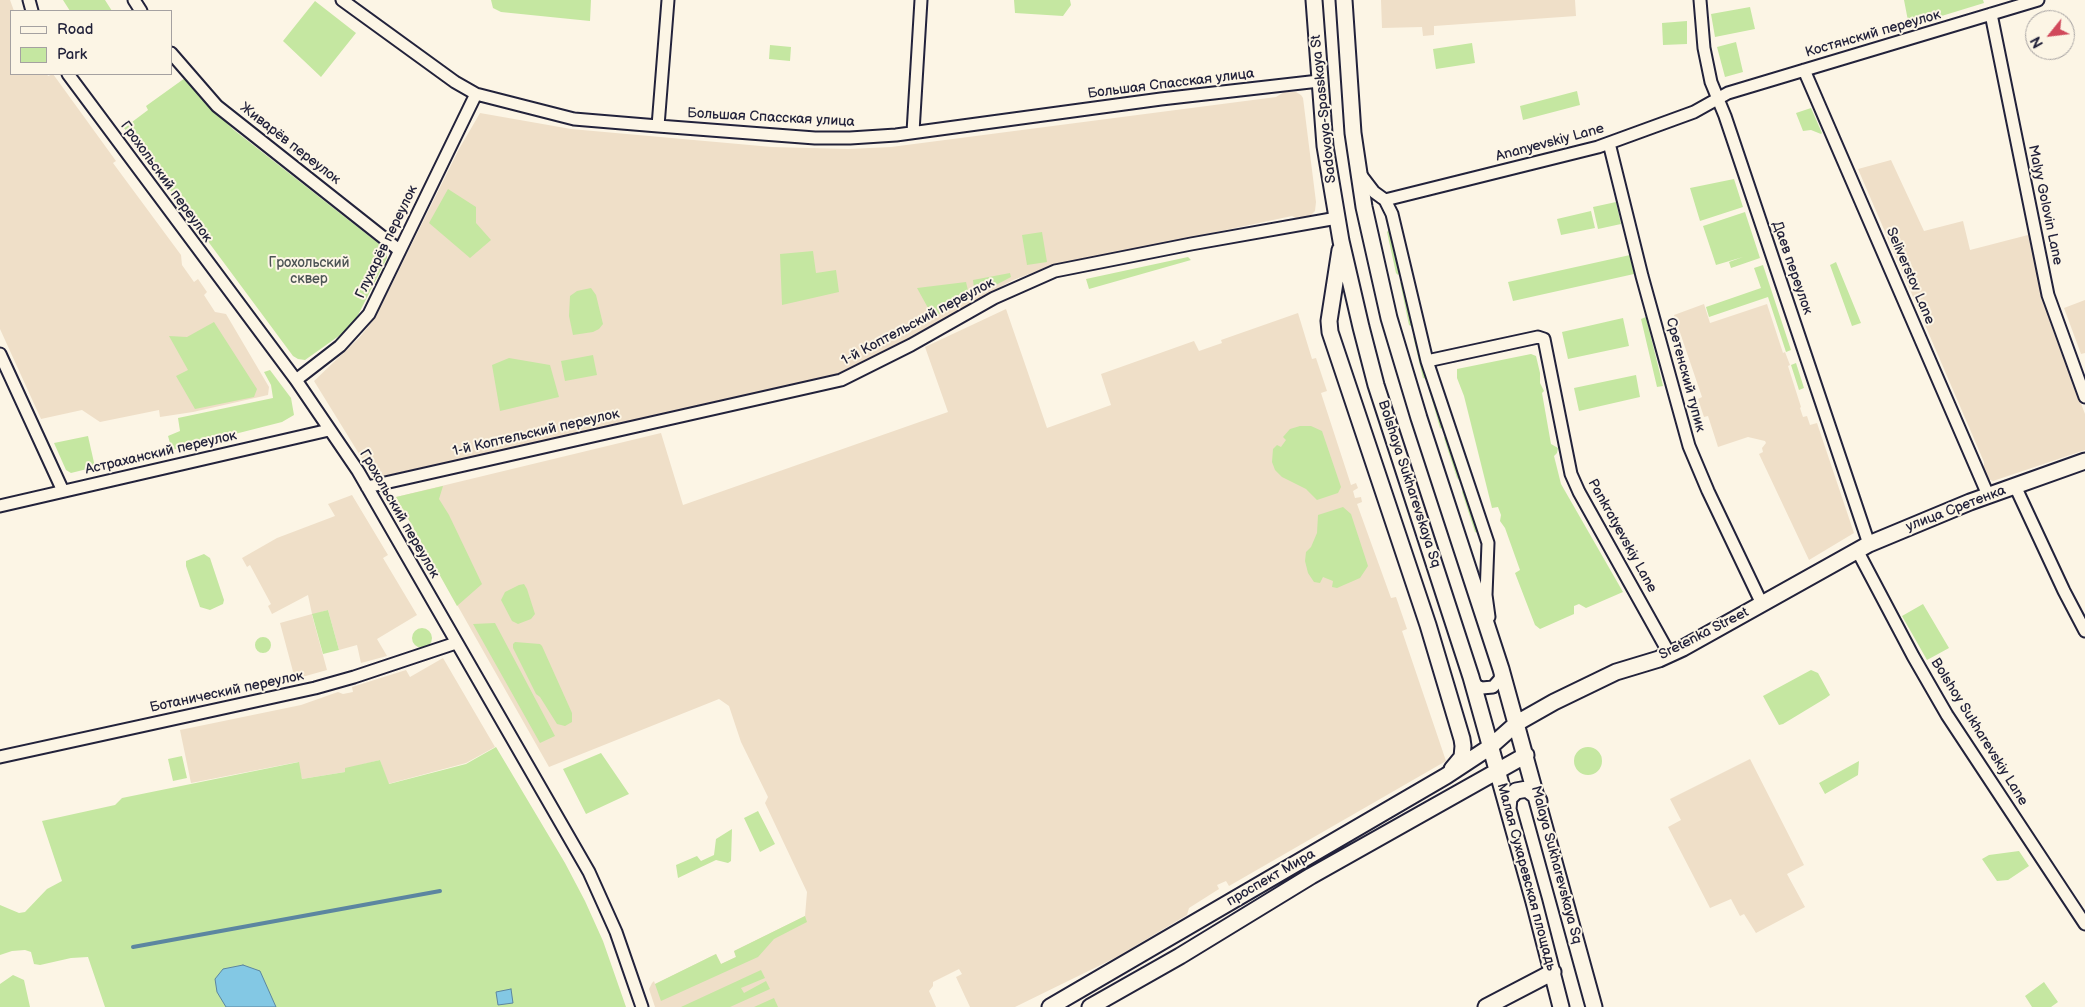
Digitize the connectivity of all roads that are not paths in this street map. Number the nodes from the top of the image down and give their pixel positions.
1 (342, 0) edge
2 (668, 0) edge
3 (921, 0) edge
4 (1314, 0) edge
5 (1344, 0) edge
6 (1700, 0) edge
7 (2038, 0) edge
8 (1990, 14) junction
9 (172, 53) edge
10 (1804, 70) junction
11 (69, 75) edge
12 (1319, 82) junction
13 (476, 94) junction
14 (1717, 99) junction
15 (658, 126) junction
16 (913, 132) junction
17 (1609, 143) junction
18 (1358, 169) junction
19 (1386, 200) junction
20 (1337, 218) junction
21 (1341, 242) junction
22 (399, 250) junction
23 (0, 354) edge
24 (1427, 361) junction
25 (296, 380) junction
26 (2085, 397) edge
27 (329, 430) junction
28 (2085, 460) edge
29 (2016, 486) junction
30 (367, 487) junction
31 (63, 491) junction
32 (1988, 495) junction
33 (0, 506) edge
34 (1863, 547) junction
35 (1762, 604) junction
36 (2085, 631) edge
37 (1492, 638) junction
38 (456, 643) junction
39 (1670, 654) junction
40 (1501, 669) junction
41 (1471, 677) junction
42 (1517, 723) junction
43 (1490, 747) junction
44 (1526, 755) junction
45 (0, 757) edge
46 (1497, 770) junction
47 (1446, 776) junction
48 (1539, 801) junction
49 (1508, 809) junction
50 (2085, 924) edge
51 (1553, 972) junction
52 (1559, 1003) edge
53 (642, 1007) edge
54 (1050, 1007) edge
55 (1090, 1007) edge
56 (1486, 1007) edge
57 (1594, 1007) edge

1 - 13 street, Большая Спасская улица
2 - 15 street
3 - 16 street
4 - 12 main road, Sadovaya-Spasskaya St
5 - 18 main road, Sadovaya-Spasskaya St
6 - 14 street, Даев переулок
7 - 8 street, Костянский переулок
8 - 10 street, Костянский переулок
8 - 26 street, Malyy Golovin Lane
9 - 22 street, Живарёв переулок
10 - 14 street, Костянский переулок
10 - 32 street, Seliverstov Lane
11 - 25 street, Грохольский переулок
12 - 16 street, Большая Спасская улица
12 - 20 main road, Sadovaya-Spasskaya St
13 - 15 street, Большая Спасская улица
13 - 22 street, Глухарёв переулок
14 - 17 street, Ananyevskiy Lane
14 - 34 street, Даев переулок
15 - 16 street, Большая Спасская улица
17 - 19 street, Ananyevskiy Lane
17 - 35 street, Сретенский тупик
18 - 19 street
18 - 37 main road, Sadovaya-Spasskaya St
19 - 24 street
20 - 21 main road, Bolshaya Sukharevskaya Sq
20 - 30 street, 1-й Коптельский переулок
21 - 41 main road, Bolshaya Sukharevskaya Sq
21 - 47 main road
22 - 25 street, Глухарёв переулок
23 - 31 street
24 - 37 street
24 - 39 street, Pankratyevskiy Lane
25 - 27 street, Грохольский переулок
27 - 30 street, Грохольский переулок
27 - 31 street, Астраханский переулок
28 - 29 main road
29 - 32 main road, улица Сретенка
29 - 36 street
30 - 38 street, Грохольский переулок
31 - 33 street, Астраханский переулок
32 - 34 main road, улица Сретенка
34 - 35 main road, улица Сретенка
34 - 50 street, Bolshoy Sukharevskiy Lane
35 - 39 main road, Sretenka Street
37 - 40 main road
38 - 45 street, Ботанический переулок
38 - 53 street, Грохольский переулок
39 - 42 main road, Sretenka Street
40 - 41 street
40 - 42 main road
41 - 43 main road, Bolshaya Sukharevskaya Sq
42 - 43 main road, Sretenka Street
42 - 44 main road, Malaya Sukharevskaya Sq
43 - 46 main road, Малая Сухаревская площадь
43 - 47 main road, проспект Мира
44 - 46 main road, проспект Мира
44 - 48 main road, Malaya Sukharevskaya Sq
46 - 49 main road, Малая Сухаревская площадь
46 - 55 main road, проспект Мира
47 - 54 main road, проспект Мира
48 - 49 main road
48 - 57 main road, Malaya Sukharevskaya Sq
49 - 51 main road, Малая Сухаревская площадь
51 - 52 main road, Малая Сухаревская площадь
51 - 56 main road

